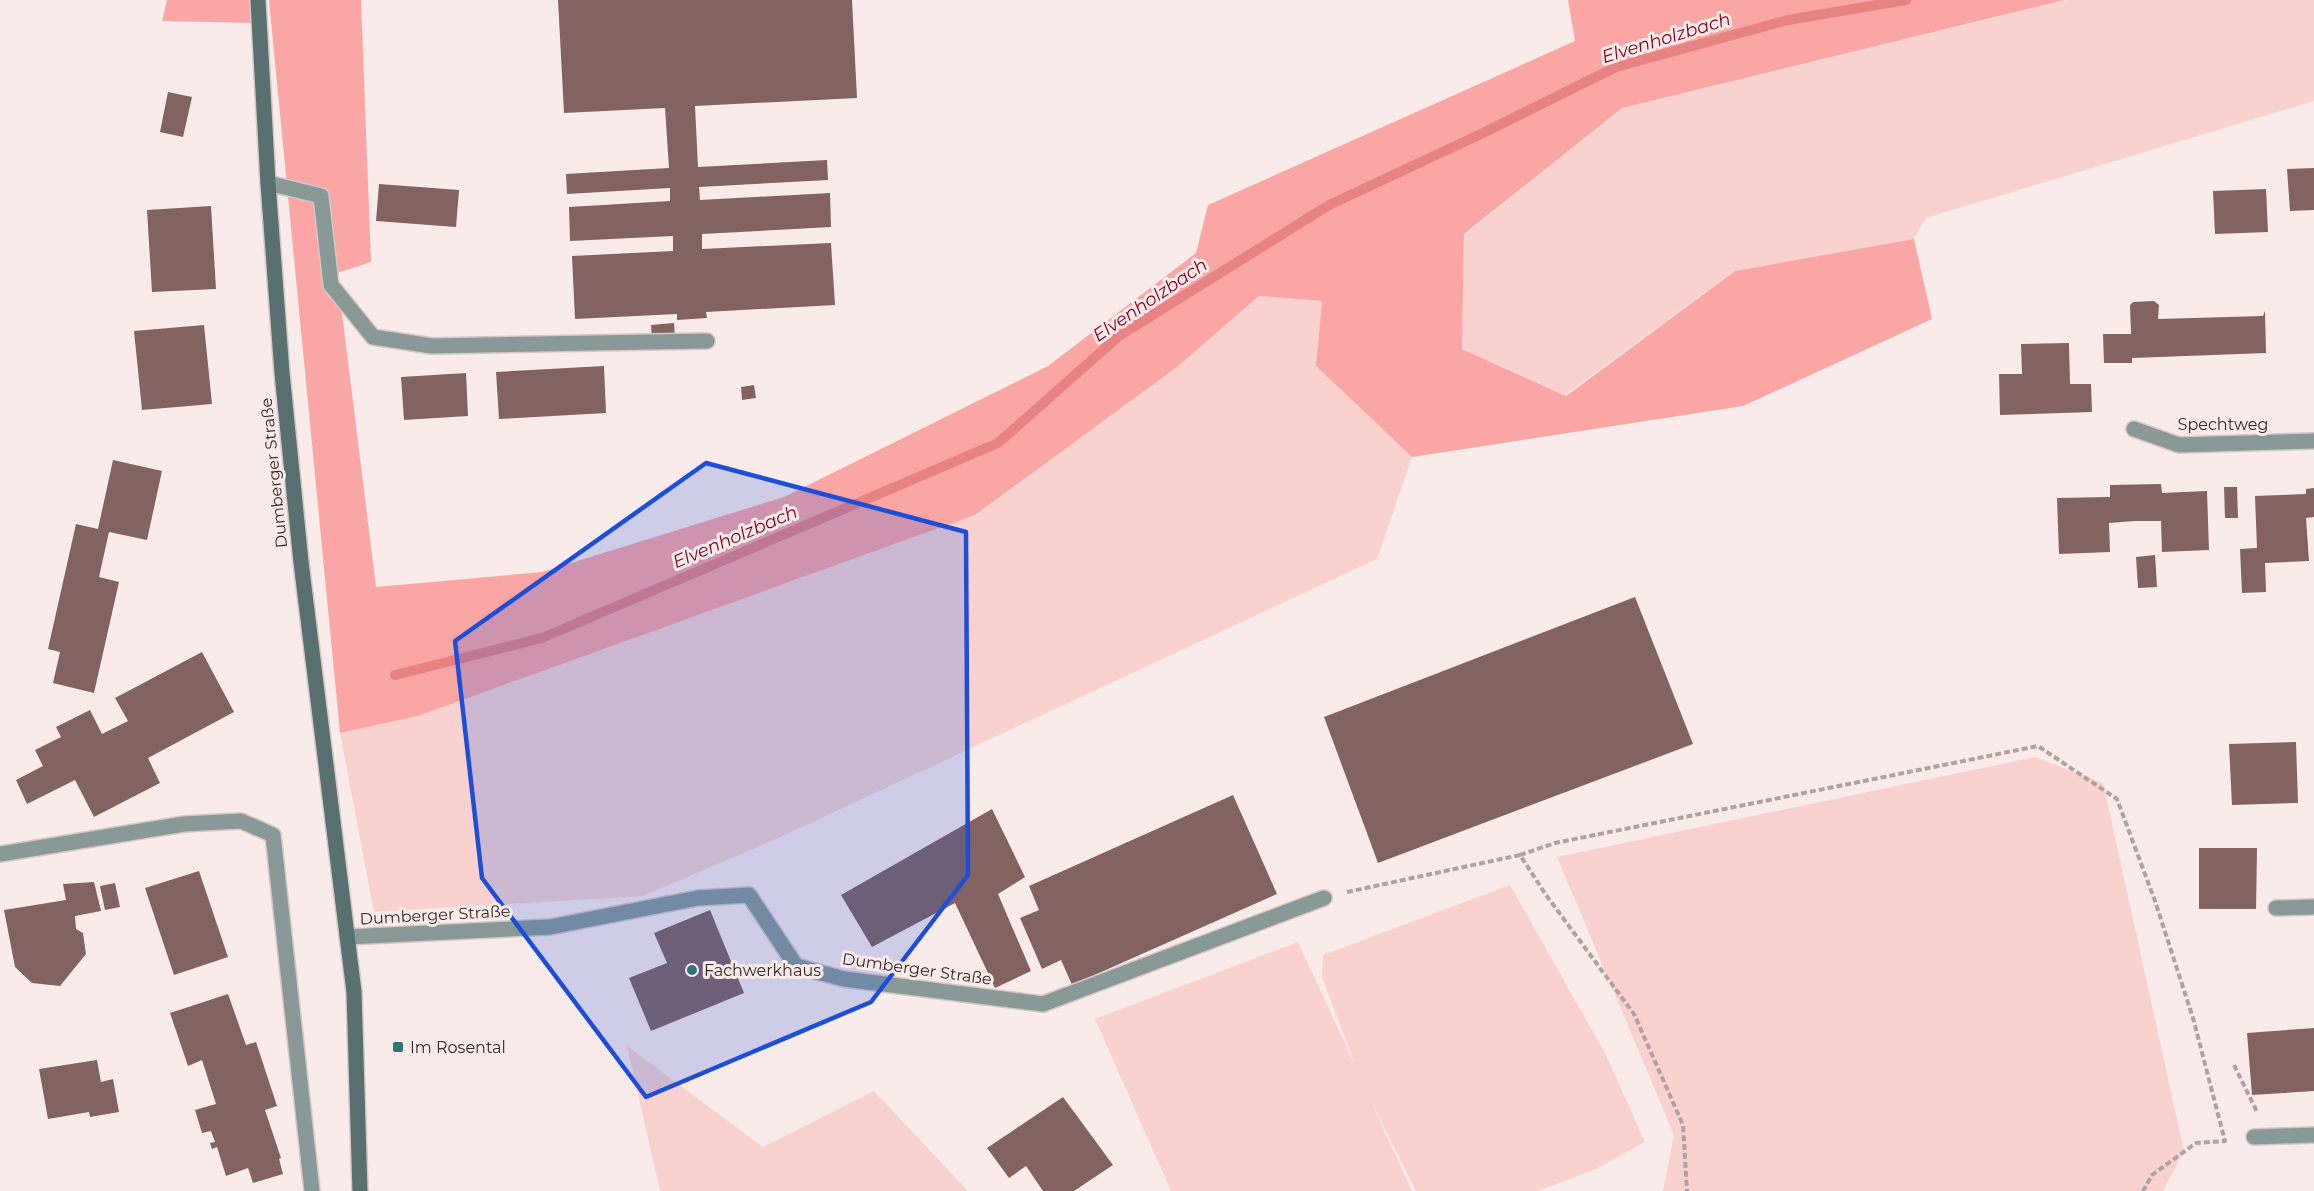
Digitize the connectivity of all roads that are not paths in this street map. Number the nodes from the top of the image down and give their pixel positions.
1 (258, 0) edge
2 (268, 183) junction
3 (707, 341) dead end
4 (2134, 429) dead end
5 (2314, 441) edge
6 (0, 854) edge
7 (1324, 897) road end
8 (2314, 907) edge
9 (2276, 908) dead end
10 (347, 937) junction
11 (2314, 1136) edge
12 (2261, 1137) road end
13 (312, 1191) edge
14 (360, 1191) edge

1 - 2 main road, Dumberger Straße
2 - 3 street
2 - 10 main road, Dumberger Straße
4 - 5 street, Spechtweg
6 - 13 street
7 - 10 street, Dumberger Straße
8 - 9 street
10 - 14 main road, Dumberger Straße
11 - 12 street

